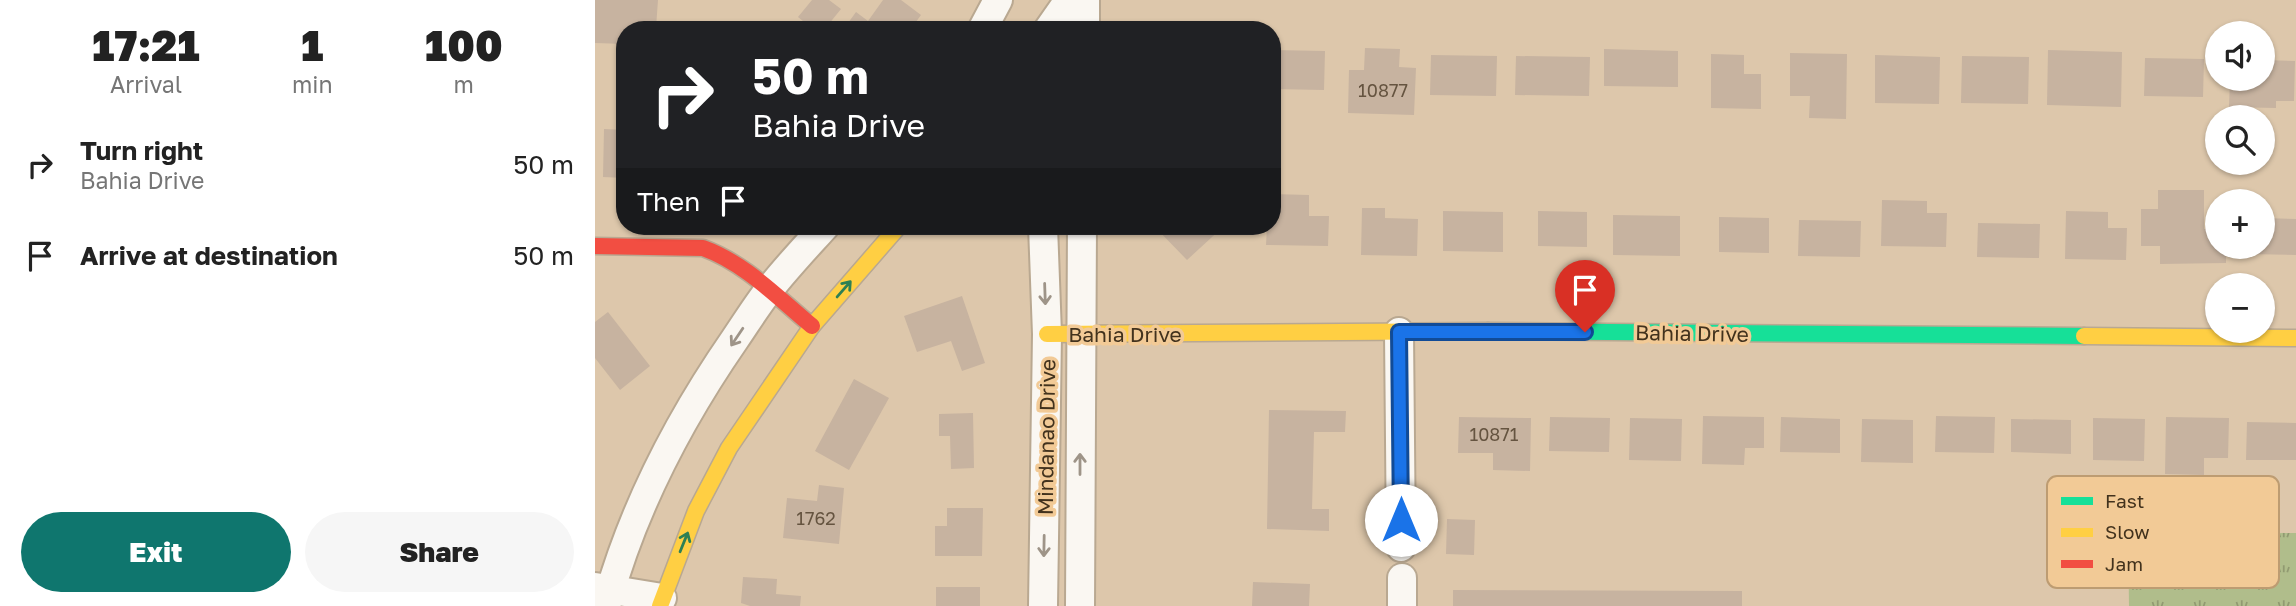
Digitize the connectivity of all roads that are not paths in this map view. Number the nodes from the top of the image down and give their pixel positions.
1 (998, 0) edge
2 (1043, 0) edge
3 (1069, 0) edge
4 (1085, 0) edge
5 (987, 21) edge
6 (1045, 21) edge
7 (1053, 21) edge
8 (1084, 21) edge
9 (817, 235) edge
10 (891, 235) edge
11 (1043, 235) edge
12 (1082, 235) edge
13 (595, 246) edge
14 (768, 291) junction
15 (813, 326) junction
16 (1399, 332) junction
17 (1047, 334) junction
18 (1081, 334) junction
19 (2296, 338) edge
20 (1401, 547) dead end
21 (1402, 578) dead end
22 (604, 594) edge
23 (661, 602) edge
24 (1043, 606) edge
25 (1080, 606) edge
26 (1402, 606) edge

1 - 5 street
2 - 6 street
3 - 7 street
4 - 8 street
9 - 14 street
15 -> 10 street
11 -> 17 street, Mindanao Drive
12 - 18 street, Mindanao Drive
13 - 14 street
14 - 15 street
14 -> 22 street
23 -> 15 street
16 - 18 street, Bahia Drive
16 - 19 street, Bahia Drive
16 - 20 street
17 - 18 street, Bahia Drive
17 -> 24 street, Mindanao Drive
25 -> 18 street, Mindanao Drive
21 - 26 street
22 - 23 street

